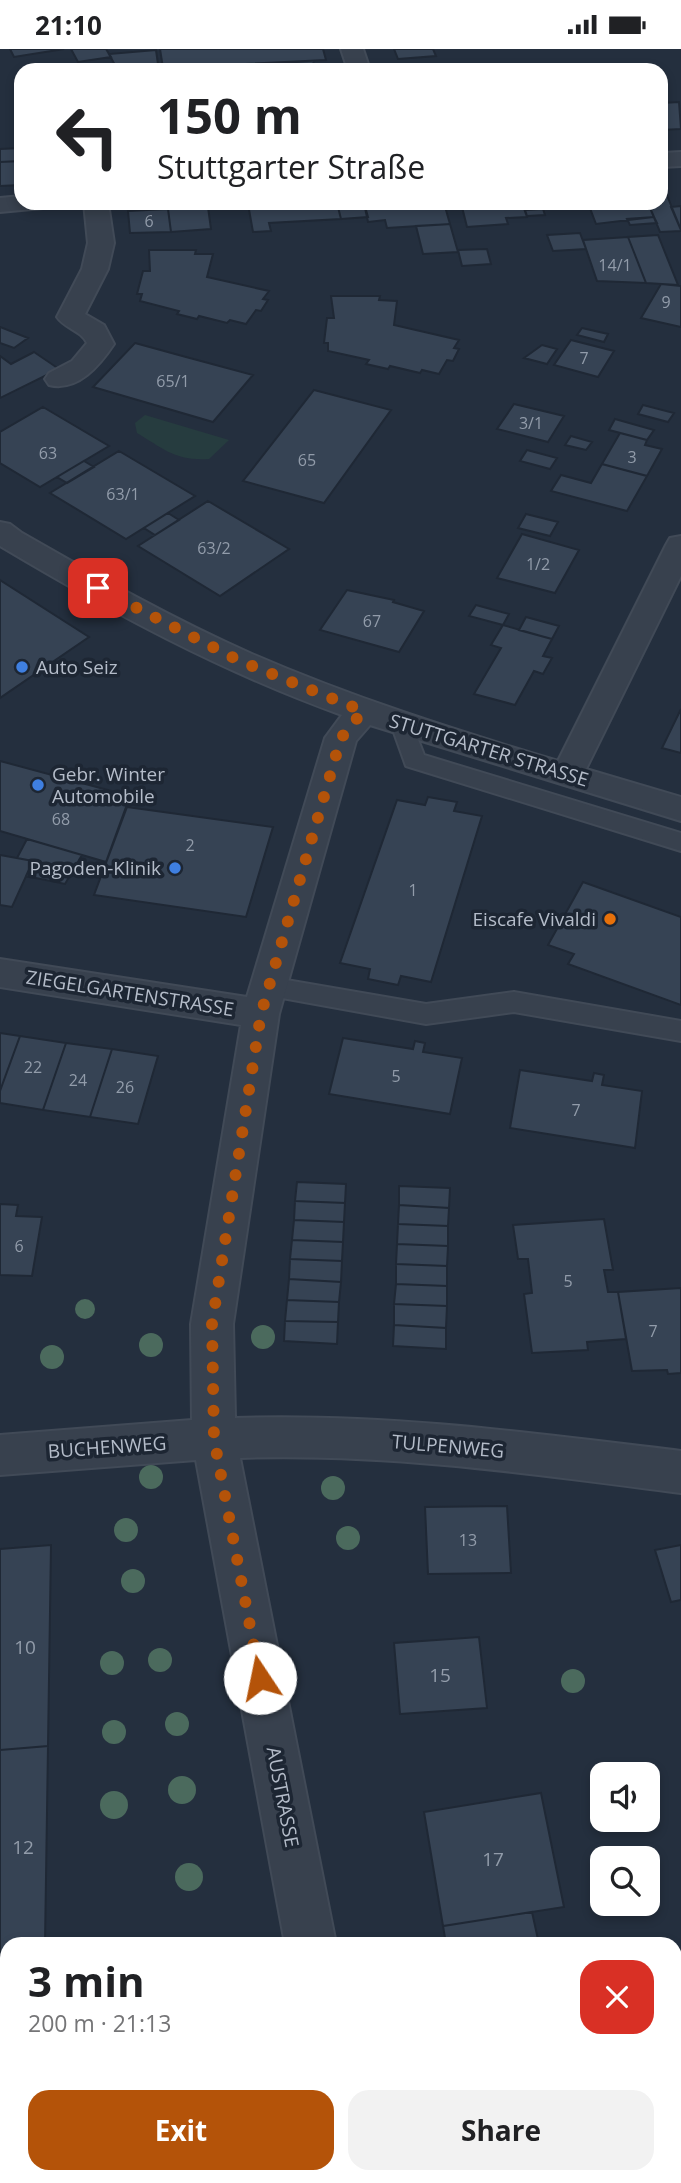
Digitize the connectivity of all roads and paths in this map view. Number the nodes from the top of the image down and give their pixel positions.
1 (97, 210) edge
2 (59, 379) dead end
3 (0, 531) edge
4 (681, 545) edge
5 (363, 711) junction
6 (402, 723) junction
7 (566, 774) junction
8 (681, 809) edge
9 (681, 842) edge
10 (0, 973) edge
11 (265, 1000) junction
12 (681, 1031) edge
13 (214, 1439) junction
14 (0, 1455) edge
15 (681, 1472) edge
16 (310, 1937) edge

1 - 2 street
3 - 5 street, STUTTGARTER STRASSE
4 - 7 street
5 - 6 street, STUTTGARTER STRASSE
5 - 11 street, AUSTRASSE
6 - 7 street, STUTTGARTER STRASSE
6 - 9 lane
7 - 8 street, STUTTGARTER STRASSE
10 - 11 street, ZIEGELGARTENSTRASSE
11 - 12 lane
11 - 13 street, AUSTRASSE
13 - 14 street, BUCHENWEG
13 - 15 street, TULPENWEG
13 - 16 street, AUSTRASSE

